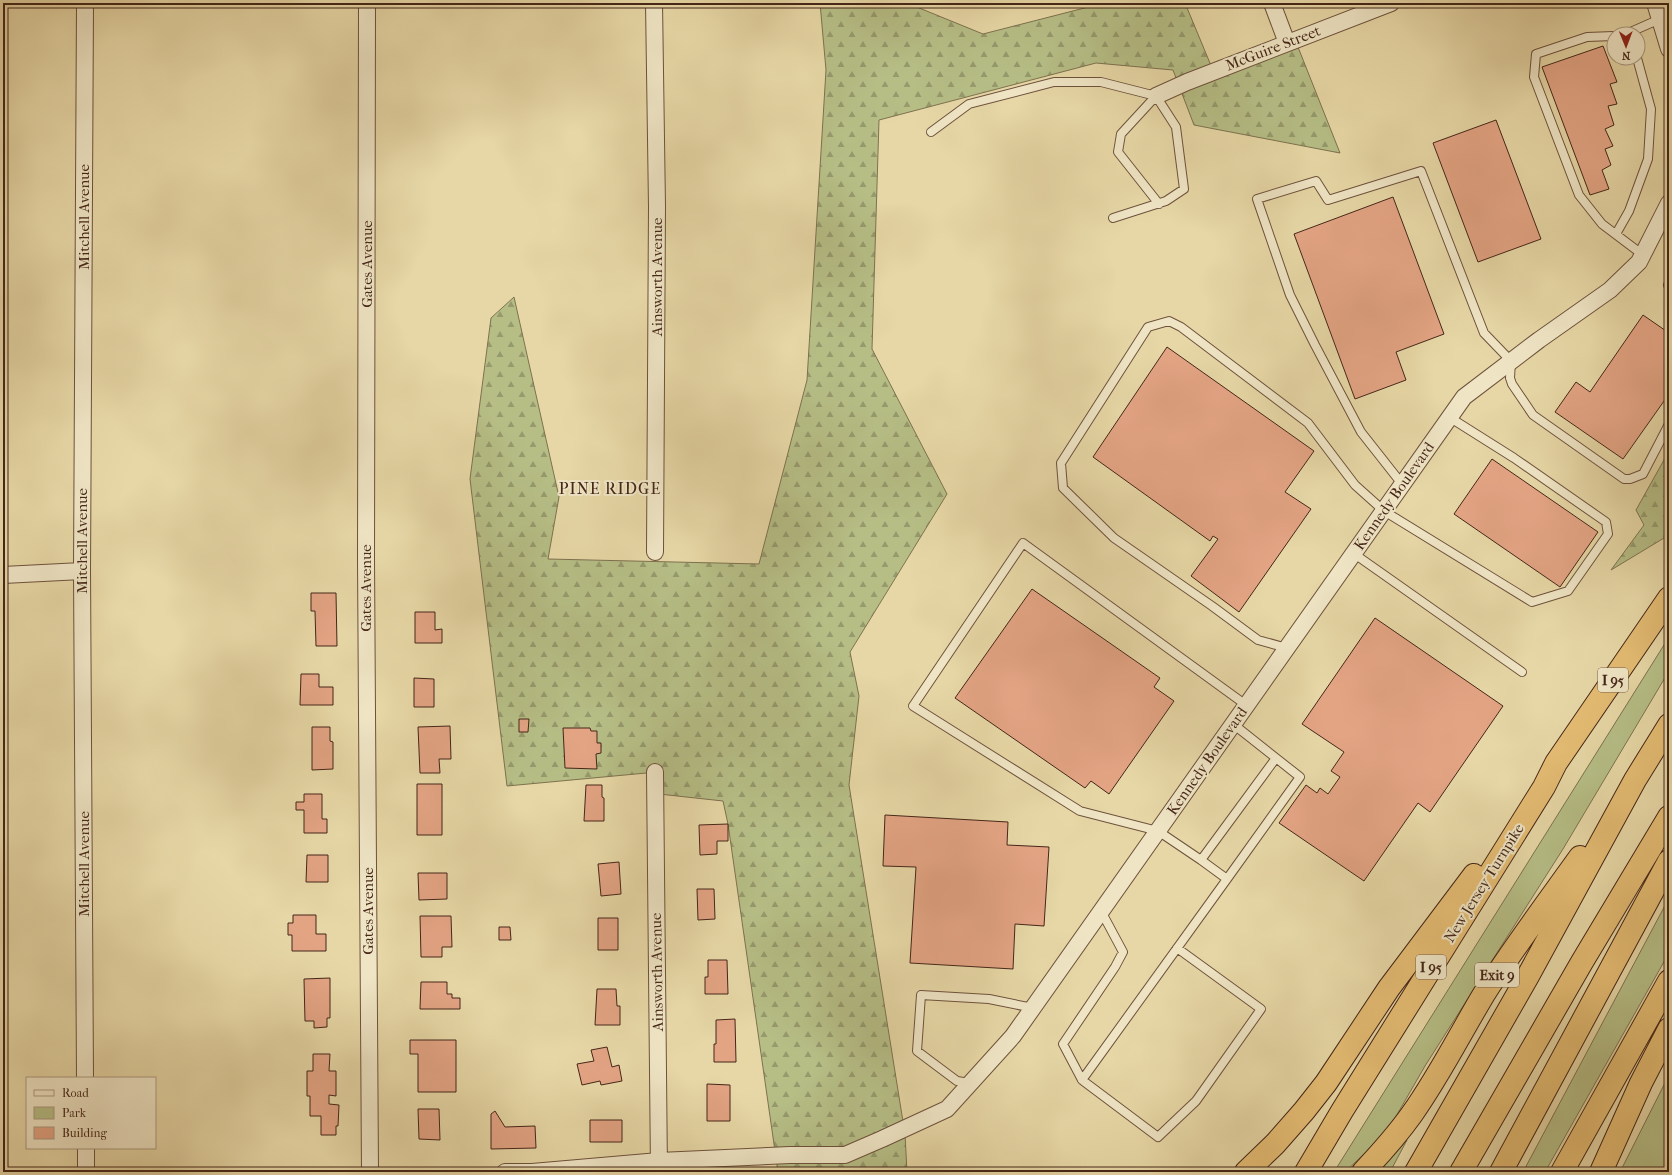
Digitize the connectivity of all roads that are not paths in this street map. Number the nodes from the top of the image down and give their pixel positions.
1 (85, 3) edge
2 (367, 3) edge
3 (654, 3) edge
4 (1272, 3) edge
5 (1391, 3) edge
6 (1657, 8) edge
7 (1636, 26) edge
8 (1606, 36) edge
9 (1287, 43) junction
10 (1669, 49) edge
11 (1639, 66) edge
12 (1156, 96) junction
13 (932, 132) dead end
14 (1159, 204) junction
15 (1669, 205) edge
16 (1112, 218) dead end
17 (1616, 234) junction
18 (1643, 255) junction
19 (1669, 283) edge
20 (1669, 286) edge
21 (1511, 361) junction
22 (1449, 417) junction
23 (1669, 424) edge
24 (1402, 484) junction
25 (1384, 511) junction
26 (655, 552) dead end
27 (1354, 553) junction
28 (82, 571) junction
29 (3, 575) edge
30 (1669, 598) edge
31 (1286, 648) junction
32 (1522, 672) dead end
33 (1246, 706) junction
34 (1233, 724) junction
35 (1669, 725) edge
36 (1276, 758) junction
37 (1556, 763) junction
38 (655, 772) dead end
39 (1635, 780) junction
40 (1669, 817) edge
41 (1158, 831) junction
42 (1201, 860) junction
43 (1669, 862) edge
44 (1227, 879) junction
45 (1101, 911) junction
46 (1177, 948) junction
47 (1669, 981) edge
48 (1033, 1008) junction
49 (1669, 1029) edge
50 (85, 1077) edge
51 (1082, 1080) junction
52 (970, 1083) junction
53 (86, 1149) edge
54 (659, 1167) edge
55 (86, 1172) edge
56 (370, 1172) edge
57 (505, 1172) edge
58 (1246, 1172) edge
59 (1306, 1172) edge
60 (1363, 1172) edge
61 (1416, 1172) edge
62 (1461, 1172) edge
63 (1501, 1172) edge
64 (1562, 1172) edge
65 (1601, 1172) edge

1 - 28 street, Mitchell Avenue
2 - 56 street, Gates Avenue
3 - 26 street, Ainsworth Avenue
4 - 9 street
5 - 9 street, McGuire Street
6 - 7 lane
6 - 10 street
8 - 17 lane
9 - 12 street, McGuire Street
11 - 17 lane
12 - 13 lane
12 - 14 lane
12 - 14 lane
14 - 16 lane
15 - 18 street, Kennedy Boulevard
17 - 18 lane
18 - 21 street, Kennedy Boulevard
19 - 20 lane
21 - 22 street, Kennedy Boulevard
21 - 23 lane
21 - 24 lane
22 - 24 street, Kennedy Boulevard
22 - 25 lane
24 - 25 street, Kennedy Boulevard
25 - 27 street, Kennedy Boulevard
25 - 31 lane
27 - 31 street, Kennedy Boulevard
27 - 32 lane
28 - 29 street
28 - 50 street, Mitchell Avenue
30 - 37 highway, New Jersey Turnpike / I 95
31 - 33 street, Kennedy Boulevard
33 - 34 street, Kennedy Boulevard
33 - 41 lane
34 - 36 lane
34 - 41 street, Kennedy Boulevard
35 - 39 highway
36 - 42 lane
36 - 44 lane
37 - 58 highway
37 - 59 highway, New Jersey Turnpike / I 95
38 - 54 street, Ainsworth Avenue
39 - 60 highway, Exit 9
39 - 61 highway
40 - 62 highway
41 - 42 lane
41 - 45 street, Kennedy Boulevard
42 - 44 lane
43 - 63 highway
44 - 46 lane
45 - 48 street, Kennedy Boulevard
45 - 51 lane
46 - 51 lane
46 - 51 lane
47 - 64 highway
48 - 52 street, Kennedy Boulevard
48 - 52 lane
49 - 65 highway
52 - 54 street, Kennedy Boulevard
53 - 55 street
54 - 57 street, Kennedy Boulevard

